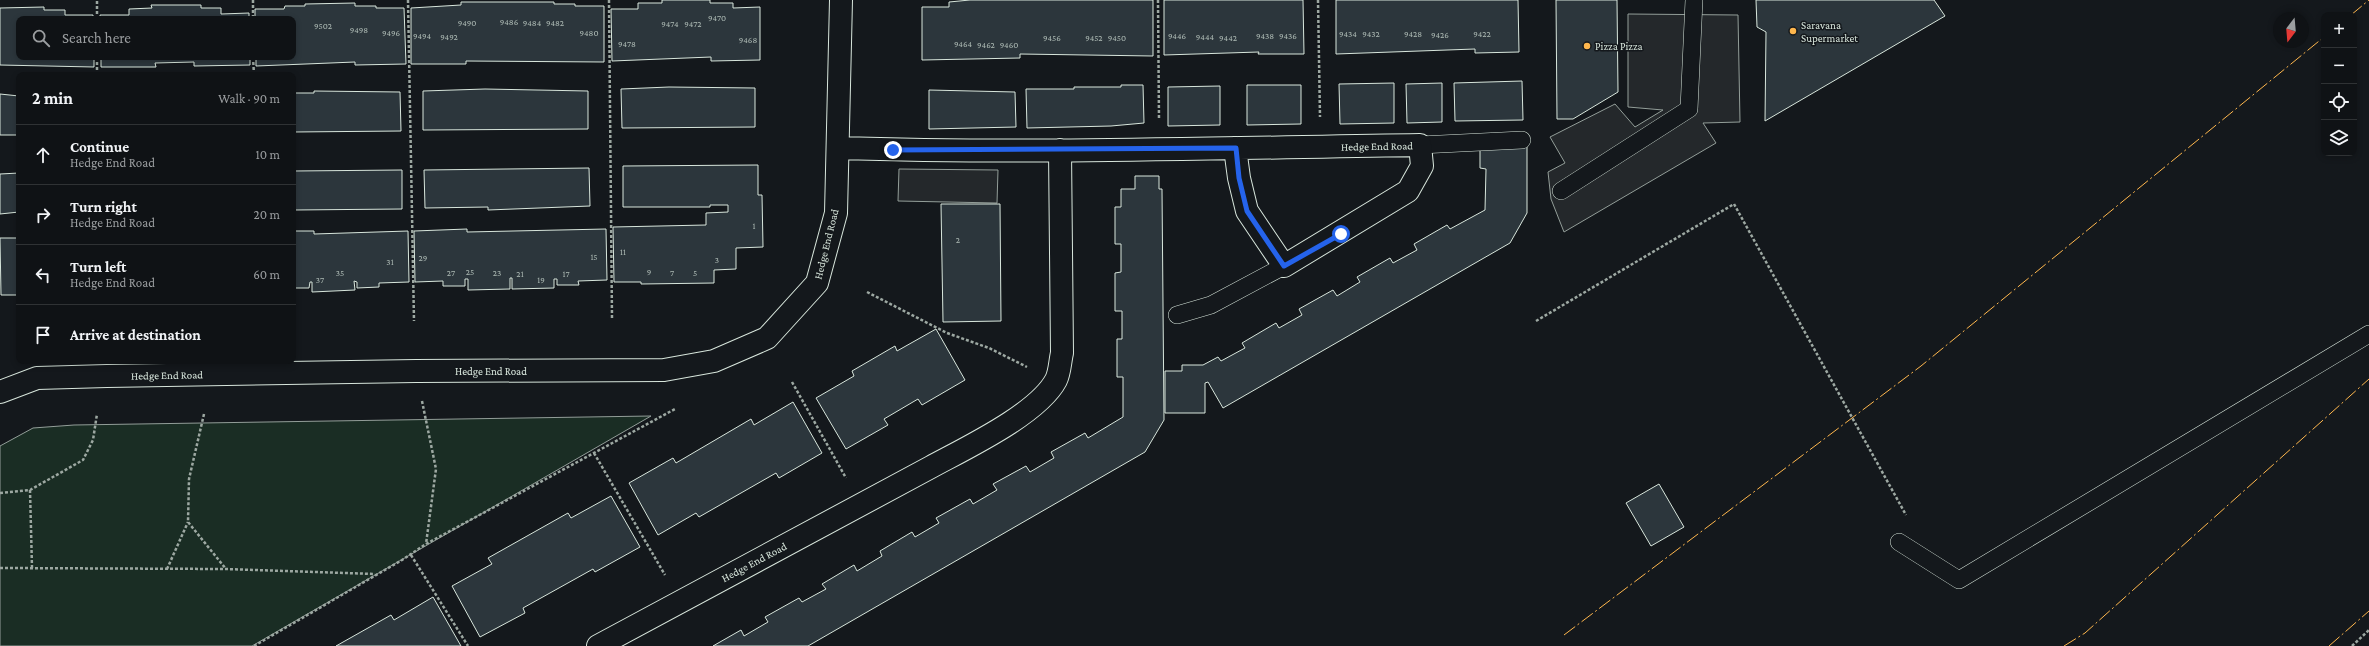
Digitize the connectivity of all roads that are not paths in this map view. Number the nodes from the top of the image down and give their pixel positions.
1 (841, 0) edge
2 (1694, 0) edge
3 (1522, 140) dead end
4 (1420, 146) junction
5 (838, 148) junction
6 (1236, 148) junction
7 (1060, 150) junction
8 (1561, 191) dead end
9 (1284, 266) junction
10 (1177, 315) dead end
11 (2369, 334) edge
12 (0, 392) edge
13 (1899, 542) dead end
14 (598, 646) edge

1 - 5 street, Hedge End Road
2 - 8 lane
3 - 4 lane
4 - 6 street, Hedge End Road
4 - 9 street, Hedge End Road
5 - 7 street, Hedge End Road
5 - 12 street, Hedge End Road
6 - 7 street, Hedge End Road
6 - 9 street
7 - 14 street, Hedge End Road
9 - 10 lane, Hedge End Road
11 - 13 lane

